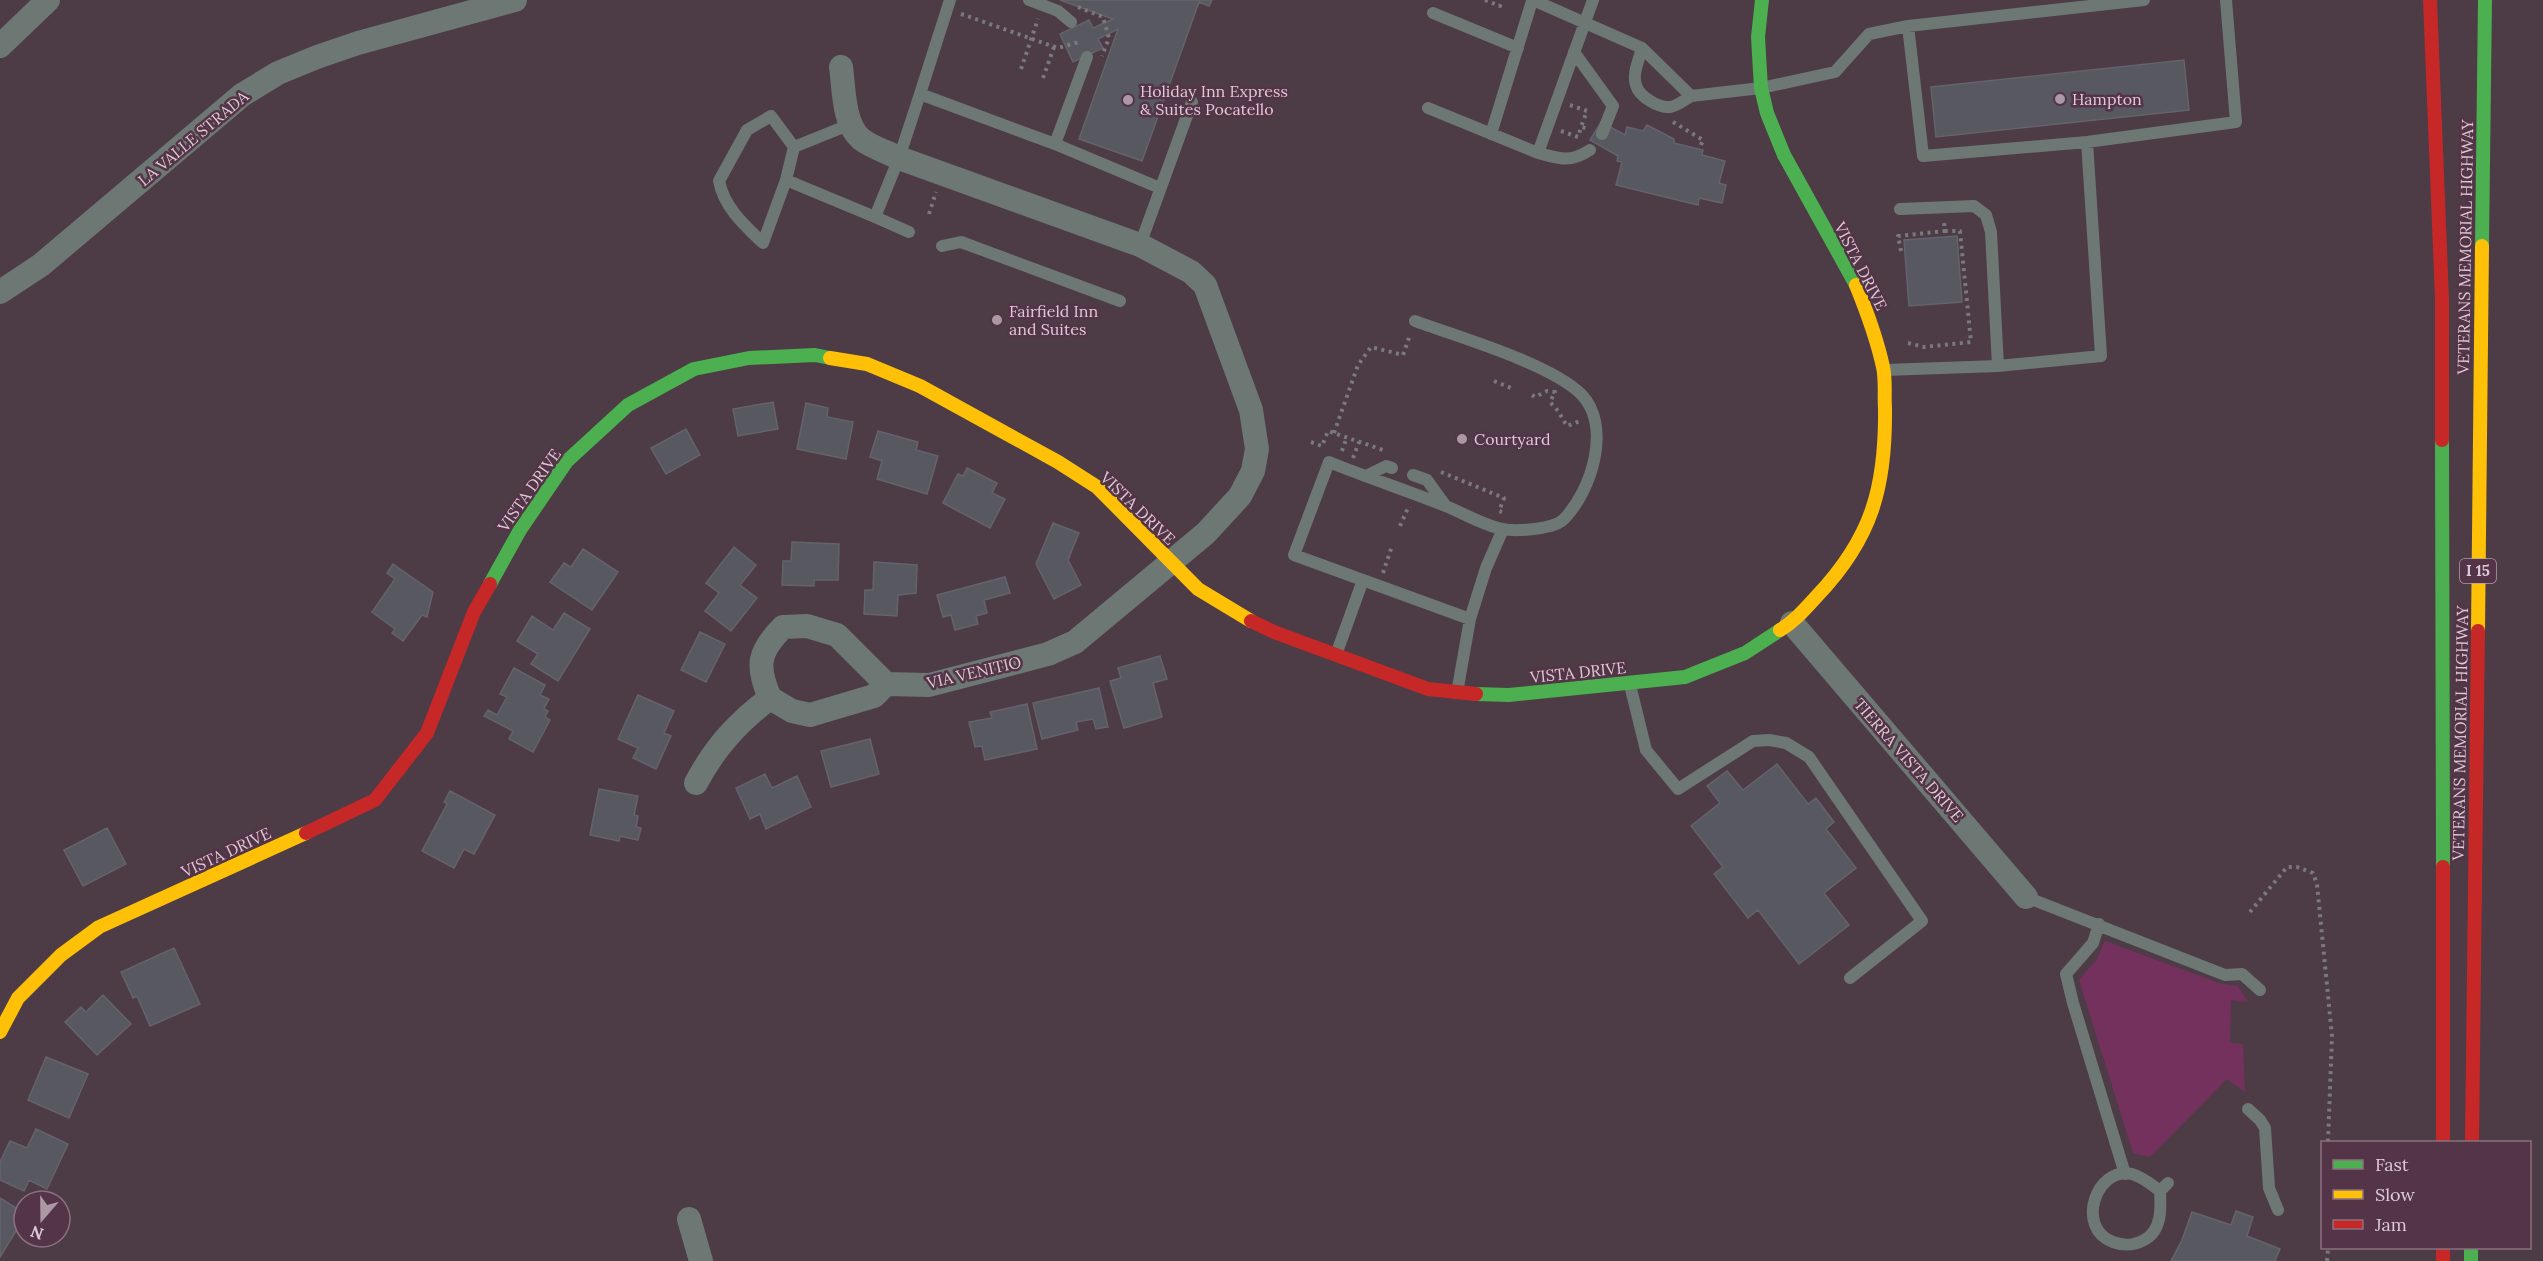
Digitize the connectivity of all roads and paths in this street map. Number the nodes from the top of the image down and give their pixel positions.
1 (48, 0) edge
2 (515, 0) edge
3 (950, 0) edge
4 (1029, 0) edge
5 (1485, 0) edge
6 (1502, 0) edge
7 (1593, 0) edge
8 (1762, 0) edge
9 (2144, 0) edge
10 (2226, 0) edge
11 (2430, 0) edge
12 (2485, 0) edge
13 (1533, 1) edge
14 (1072, 4) dead end
15 (960, 13) dead end
16 (1433, 13) dead end
17 (1071, 22) dead end
18 (1585, 24) junction
19 (1908, 26) junction
20 (1032, 36) junction
21 (1080, 42) dead end
22 (0, 46) edge
23 (1054, 47) junction
24 (1518, 48) junction
25 (1642, 48) junction
26 (1574, 52) junction
27 (1087, 57) dead end
28 (1101, 58) dead end
29 (841, 67) dead end
30 (1021, 69) dead end
31 (1043, 78) dead end
32 (1761, 87) junction
33 (920, 94) junction
34 (1691, 96) junction
35 (1192, 102) dead end
36 (1428, 108) dead end
37 (1584, 110) dead end
38 (1667, 118) dead end
39 (851, 124) junction
40 (1581, 126) dead end
41 (1491, 134) junction
42 (1602, 134) dead end
43 (2087, 142) junction
44 (1055, 144) junction
45 (1701, 145) dead end
46 (794, 147) junction
47 (1590, 150) dead end
48 (1538, 153) junction
49 (899, 158) junction
50 (786, 180) junction
51 (1160, 188) junction
52 (937, 189) dead end
53 (1900, 209) dead end
54 (929, 214) dead end
55 (875, 217) junction
56 (909, 232) dead end
57 (1140, 245) junction
58 (942, 246) dead end
59 (1900, 251) dead end
60 (0, 292) edge
61 (1120, 301) dead end
62 (1413, 326) joint
63 (1908, 343) dead end
64 (1998, 366) junction
65 (1884, 370) junction
66 (1494, 381) dead end
67 (1511, 388) dead end
68 (1532, 395) dead end
69 (1583, 427) dead end
70 (1334, 433) junction
71 (1311, 442) dead end
72 (1376, 454) dead end
73 (1392, 468) dead end
74 (1431, 468) dead end
75 (1413, 475) dead end
76 (1366, 476) junction
77 (1410, 504) dead end
78 (1446, 506) junction
79 (1510, 514) dead end
80 (1400, 526) dead end
81 (1503, 530) junction
82 (1392, 546) dead end
83 (1170, 562) junction
84 (1382, 576) dead end
85 (1363, 580) junction
86 (1470, 619) junction
87 (1792, 623) junction
88 (1336, 655) junction
89 (886, 684) junction
90 (1630, 684) junction
91 (1456, 694) junction
92 (770, 698) junction
93 (696, 783) dead end
94 (2026, 897) joint
95 (2250, 912) dead end
96 (2099, 924) junction
97 (1850, 978) dead end
98 (2260, 990) dead end
99 (0, 1032) edge
100 (2248, 1109) dead end
101 (2328, 1141) edge
102 (2443, 1141) edge
103 (2472, 1141) edge
104 (2126, 1174) junction
105 (2278, 1210) dead end
106 (689, 1219) dead end
107 (701, 1261) edge

1 - 22 street
2 - 60 street, LA VALLE STRADA
3 - 33 lane
4 - 17 lane
5 - 6 path
7 - 18 lane
8 - 32 main road, VISTA DRIVE
9 - 19 lane
10 - 43 lane
11 - 102 main road
12 - 103 main road, VETERANS MEMORIAL HIGHWAY / I 15
13 - 18 lane
13 - 24 lane
14 - 28 path
15 - 20 path
16 - 24 lane
18 - 25 lane
18 - 26 lane
19 - 32 lane
19 - 43 lane
20 - 23 path
20 - 30 path
21 - 23 path
23 - 31 path
24 - 41 lane
25 - 34 lane
25 - 34 lane
26 - 42 lane
26 - 48 lane
27 - 44 lane
29 - 39 street
32 - 34 lane
32 - 65 main road, VISTA DRIVE
33 - 44 lane
33 - 49 lane
35 - 51 lane
36 - 41 lane
37 - 40 path
38 - 45 path
39 - 46 lane
39 - 49 street, VIA VENITIO
41 - 48 lane
43 - 64 lane
44 - 51 lane
46 - 50 lane
46 - 50 lane
47 - 48 lane
49 - 55 lane
49 - 57 street, VIA VENITIO
50 - 55 lane
51 - 57 lane
52 - 54 path
53 - 64 lane
55 - 56 lane
57 - 83 street, VIA VENITIO
58 - 61 lane
59 - 63 path
62 - 70 path
62 - 81 lane
64 - 65 lane
65 - 87 main road, VISTA DRIVE
66 - 67 path
68 - 69 path
70 - 71 path
70 - 72 path
73 - 76 lane
74 - 79 path
75 - 78 lane
76 - 78 lane
76 - 85 lane
77 - 80 path
78 - 81 lane
81 - 86 lane
82 - 84 path
83 - 88 main road, VISTA DRIVE
83 - 89 street, VIA VENITIO
83 - 99 main road, VISTA DRIVE
85 - 86 lane
85 - 88 lane
86 - 91 lane
87 - 90 main road, VISTA DRIVE
87 - 94 street, TIERRA VISTA DRIVE
88 - 91 main road, VISTA DRIVE
89 - 92 street
89 - 92 street
90 - 91 main road, VISTA DRIVE
90 - 97 lane
92 - 93 street
94 - 96 lane
95 - 101 path
96 - 98 lane
96 - 104 lane
100 - 105 lane
104 - 104 lane
106 - 107 street

